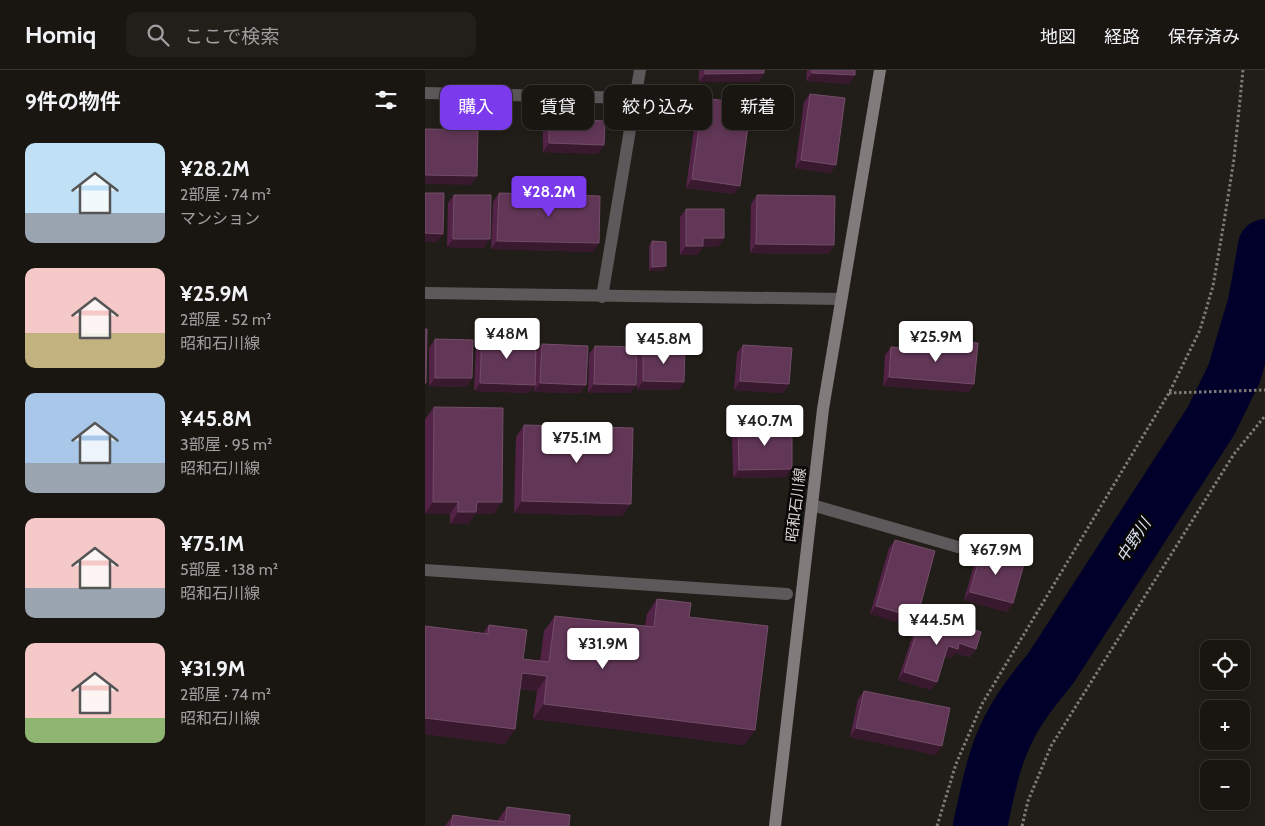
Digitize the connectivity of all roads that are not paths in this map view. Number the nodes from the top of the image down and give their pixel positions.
1 (639, 70) edge
2 (880, 70) edge
3 (636, 85) edge
4 (425, 93) edge
5 (604, 97) edge
6 (628, 130) edge
7 (425, 294) edge
8 (602, 296) junction
9 (841, 299) junction
10 (812, 505) junction
11 (958, 547) dead end
12 (425, 570) edge
13 (787, 594) dead end
14 (775, 826) edge

1 - 3 street
2 - 9 street, 昭和石川線
4 - 5 street
6 - 8 street
7 - 8 street
8 - 9 street
9 - 10 street, 昭和石川線
10 - 11 street
10 - 14 street, 昭和石川線
12 - 13 street

